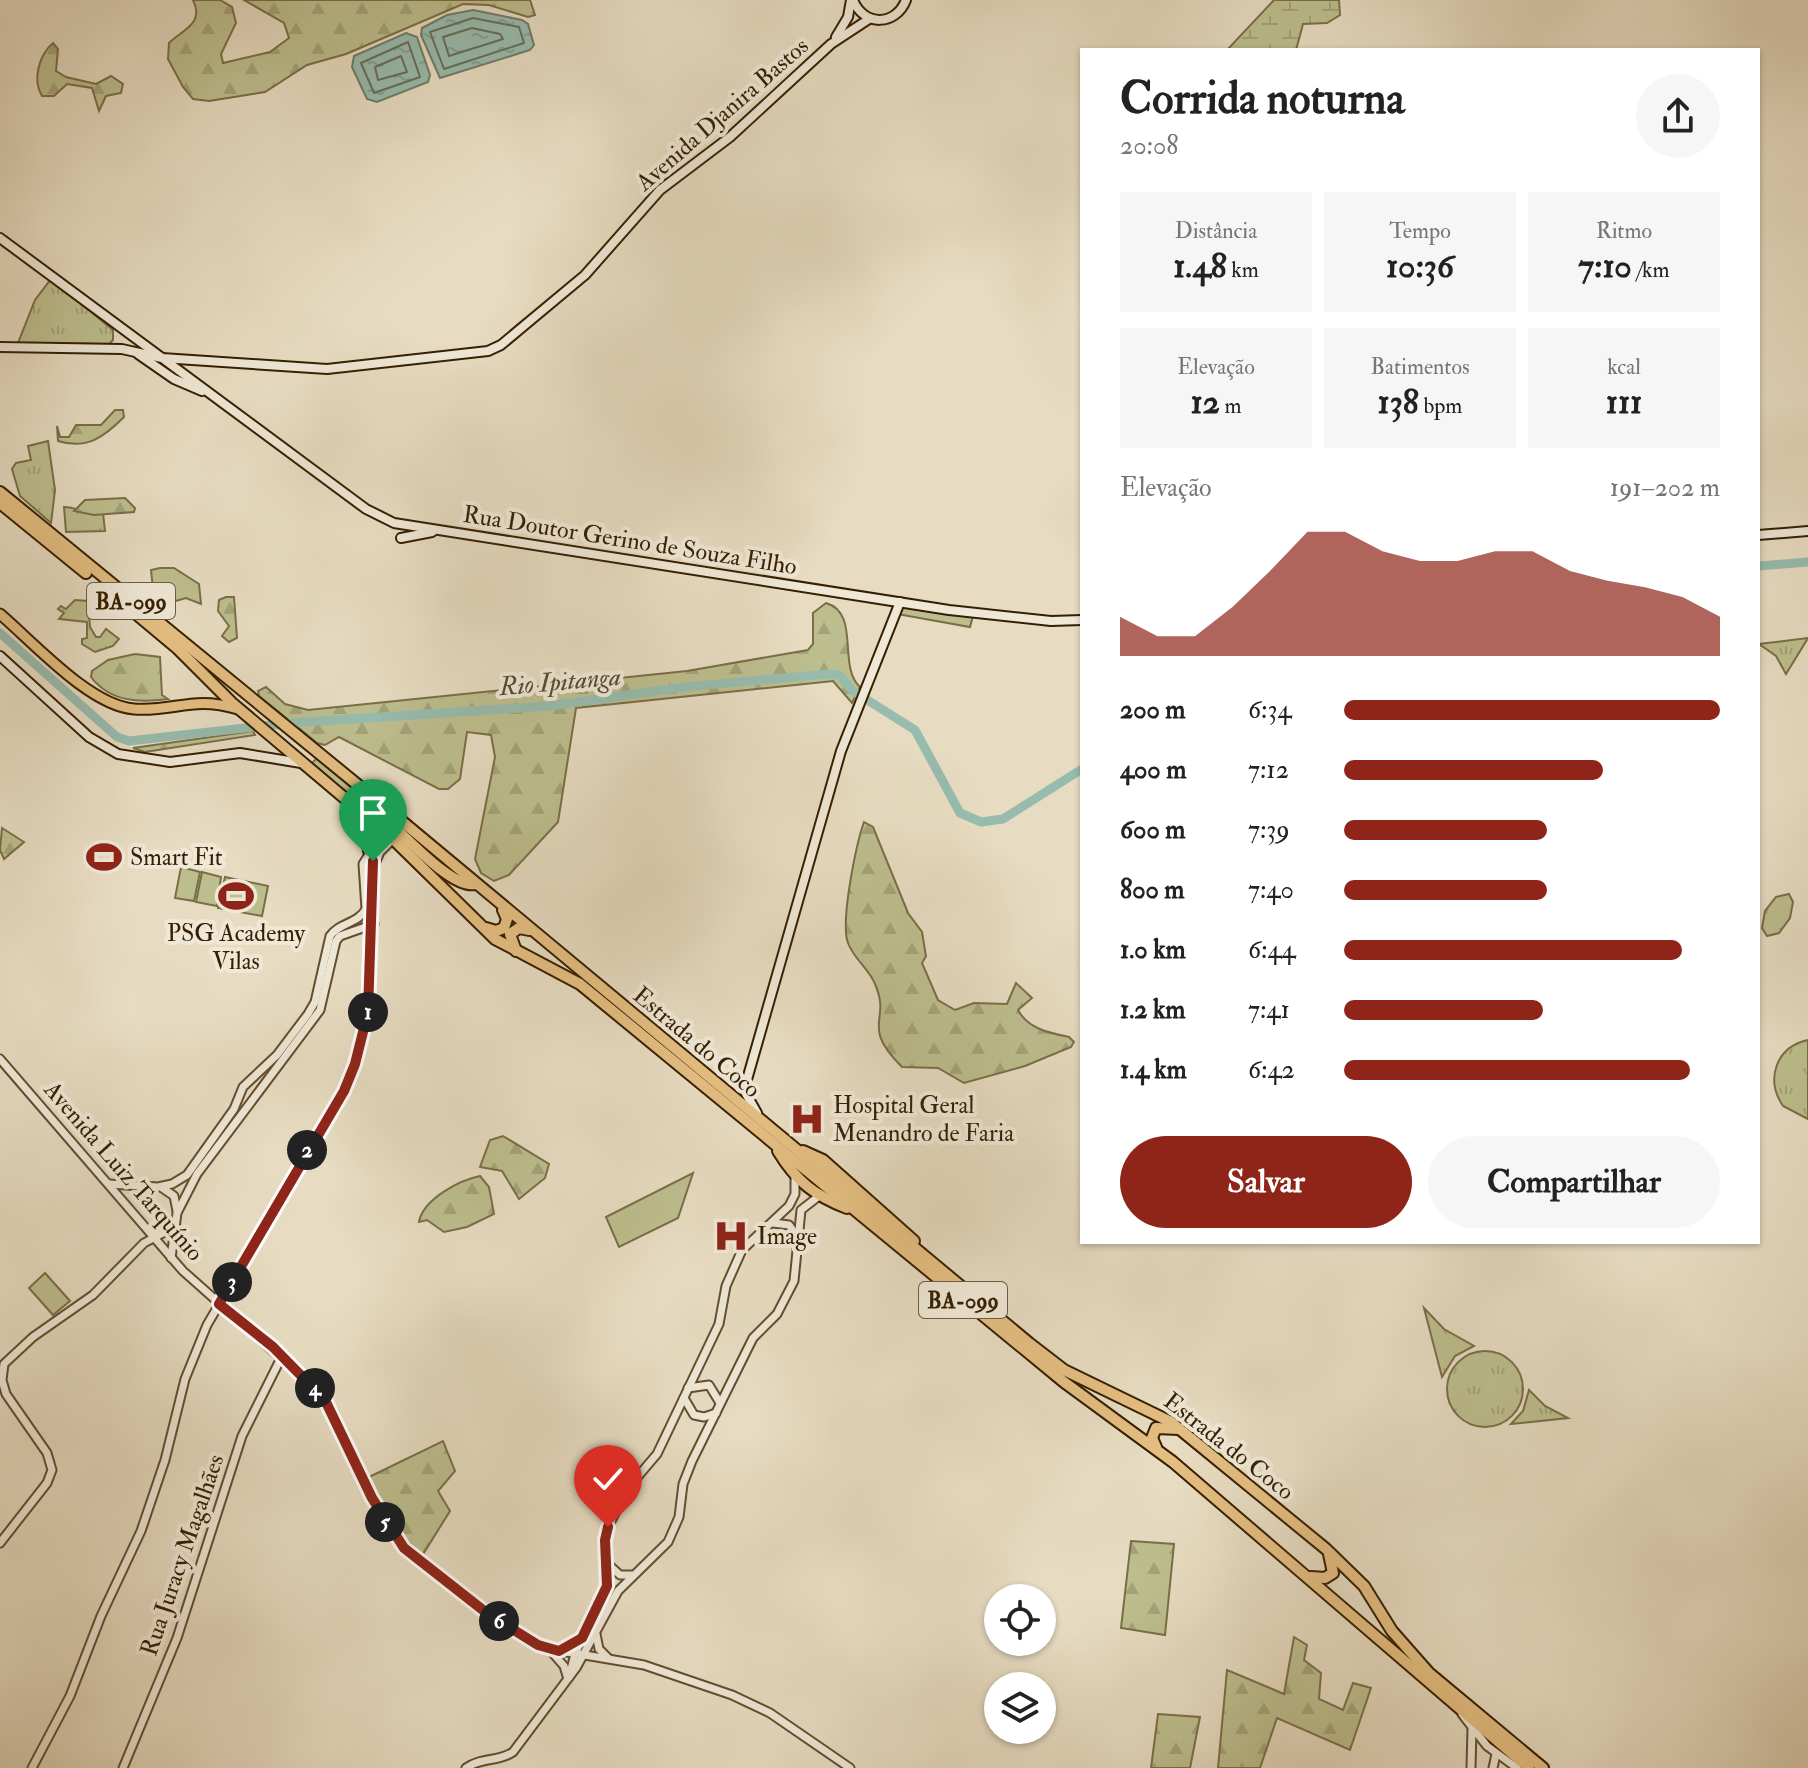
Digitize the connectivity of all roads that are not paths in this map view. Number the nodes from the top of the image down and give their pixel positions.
1 (852, 0) edge
2 (906, 0) edge
3 (869, 19) junction
4 (831, 44) junction
5 (0, 238) edge
6 (0, 347) edge
7 (135, 352) junction
8 (162, 358) junction
9 (211, 394) junction
10 (0, 492) edge
11 (0, 503) edge
12 (435, 531) junction
13 (1808, 531) edge
14 (1760, 535) edge
15 (401, 538) dead end
16 (895, 601) junction
17 (0, 614) edge
18 (1080, 620) edge
19 (0, 656) edge
20 (240, 710) junction
21 (305, 764) junction
22 (363, 814) junction
23 (389, 835) junction
24 (366, 856) junction
25 (375, 864) junction
26 (475, 884) junction
27 (499, 904) junction
28 (374, 924) junction
29 (480, 926) junction
30 (353, 932) junction
31 (534, 932) junction
32 (372, 937) junction
33 (519, 955) junction
34 (0, 1059) edge
35 (253, 1077) junction
36 (264, 1087) junction
37 (722, 1089) junction
38 (744, 1090) junction
39 (239, 1094) junction
40 (249, 1103) junction
41 (770, 1130) junction
42 (774, 1143) junction
43 (795, 1177) junction
44 (109, 1184) junction
45 (158, 1187) junction
46 (135, 1188) junction
47 (819, 1196) junction
48 (124, 1202) junction
49 (856, 1211) junction
50 (177, 1213) junction
51 (174, 1222) junction
52 (773, 1223) junction
53 (147, 1230) junction
54 (163, 1233) junction
55 (797, 1237) junction
56 (155, 1238) junction
57 (144, 1243) junction
58 (171, 1258) junction
59 (219, 1304) junction
60 (282, 1356) junction
61 (688, 1388) junction
62 (684, 1396) junction
63 (719, 1408) junction
64 (1180, 1429) junction
65 (1157, 1449) junction
66 (9, 1529) junction
67 (0, 1536) edge
68 (0, 1543) edge
69 (1326, 1549) junction
70 (608, 1563) junction
71 (635, 1574) junction
72 (1309, 1576) junction
73 (605, 1591) junction
74 (612, 1600) junction
75 (595, 1632) junction
76 (582, 1638) junction
77 (549, 1649) junction
78 (559, 1651) junction
79 (579, 1654) junction
80 (609, 1660) junction
81 (568, 1678) junction
82 (1458, 1709) junction
83 (1472, 1729) junction
84 (1496, 1754) junction
85 (32, 1768) edge
86 (123, 1768) edge
87 (466, 1768) edge
88 (850, 1768) edge
89 (1471, 1768) edge
90 (1493, 1768) edge
91 (1517, 1768) edge
92 (1529, 1768) edge
93 (1543, 1768) edge

1 - 3 main road
1 - 4 main road, Avenida Djanira Bastos
2 - 3 main road, Avenida Djanira Bastos
3 - 4 main road, Avenida Djanira Bastos
4 - 8 main road, Avenida Djanira Bastos
5 - 8 main road, Rua Doutor Gerino de Souza Filho
6 - 7 main road
7 - 8 main road
7 - 9 main road, Rua Doutor Gerino de Souza Filho
8 - 9 main road, Rua Doutor Gerino de Souza Filho
9 - 12 main road, Rua Doutor Gerino de Souza Filho
10 - 26 highway, Estrada do Coco / BA-099
11 - 20 highway, BA-099
12 - 15 main road
12 - 16 main road, Rua Doutor Gerino de Souza Filho
13 - 14 main road
16 - 18 main road, Rua Doutor Gerino de Souza Filho
16 - 38 main road
17 - 20 main road
19 - 21 main road
20 - 21 highway, Estrada do Coco / BA-099
21 - 22 highway, Estrada do Coco / BA-099
22 - 23 highway, Estrada do Coco / BA-099
22 - 24 highway
23 - 24 street
23 - 25 street
23 - 26 highway
23 - 29 highway, Estrada do Coco / BA-099
24 - 25 street
24 - 35 street
25 - 28 street
26 - 27 highway, Estrada do Coco / BA-099
27 - 29 highway
27 - 31 highway, Estrada do Coco / BA-099
28 - 30 street
28 - 32 street
29 - 33 highway, Estrada do Coco / BA-099
30 - 32 street
30 - 36 street
31 - 33 highway
31 - 37 highway, Estrada do Coco / BA-099
32 - 59 street
33 - 42 highway, Estrada do Coco / BA-099
34 - 44 street, Avenida Luiz Tarquínio
35 - 36 street
35 - 39 street
36 - 40 street
37 - 38 main road
37 - 41 highway, Estrada do Coco / BA-099
38 - 41 main road
39 - 40 street
39 - 45 street
40 - 50 street
41 - 64 highway, Estrada do Coco / BA-099
42 - 43 highway
42 - 49 highway, Estrada do Coco / BA-099
43 - 47 highway
43 - 52 street
44 - 46 street
44 - 48 street, Avenida Luiz Tarquínio
45 - 46 street
45 - 50 street
46 - 48 street
47 - 49 highway
47 - 55 street
48 - 53 street, Avenida Luiz Tarquínio
49 - 65 highway, Estrada do Coco / BA-099
50 - 51 street
51 - 54 street
51 - 58 street
52 - 55 street
52 - 61 street
53 - 54 street
53 - 56 street, Avenida Luiz Tarquínio
53 - 57 street
54 - 56 street
55 - 63 street
56 - 57 street
56 - 58 street, Avenida Luiz Tarquínio
57 - 66 street
58 - 59 street, Avenida Luiz Tarquínio
59 - 60 street, Avenida Luiz Tarquínio
59 - 85 street
60 - 77 street, Avenida Luiz Tarquínio
60 - 86 street, Rua Juracy Magalhães
61 - 62 street
61 - 63 street
62 - 63 street
62 - 70 street
63 - 71 street
64 - 65 highway
64 - 69 highway, Estrada do Coco / BA-099
65 - 72 highway, Estrada do Coco / BA-099
66 - 67 street
66 - 68 street
69 - 72 highway
69 - 93 highway, Estrada do Coco / BA-099
70 - 71 street
70 - 73 street
71 - 74 street
72 - 82 highway, Estrada do Coco / BA-099
73 - 74 street
73 - 76 street
74 - 75 street
75 - 79 street
75 - 80 street
76 - 78 street
76 - 79 street
77 - 78 street, Avenida Luiz Tarquínio
77 - 81 street
78 - 79 street, Avenida Luiz Tarquínio
79 - 80 street, Avenida Luiz Tarquínio
79 - 81 street
80 - 88 street, Avenida Luiz Tarquínio
81 - 87 street
82 - 83 street
82 - 92 highway, Estrada do Coco / BA-099
83 - 84 street
83 - 89 street
84 - 90 street
84 - 91 street

